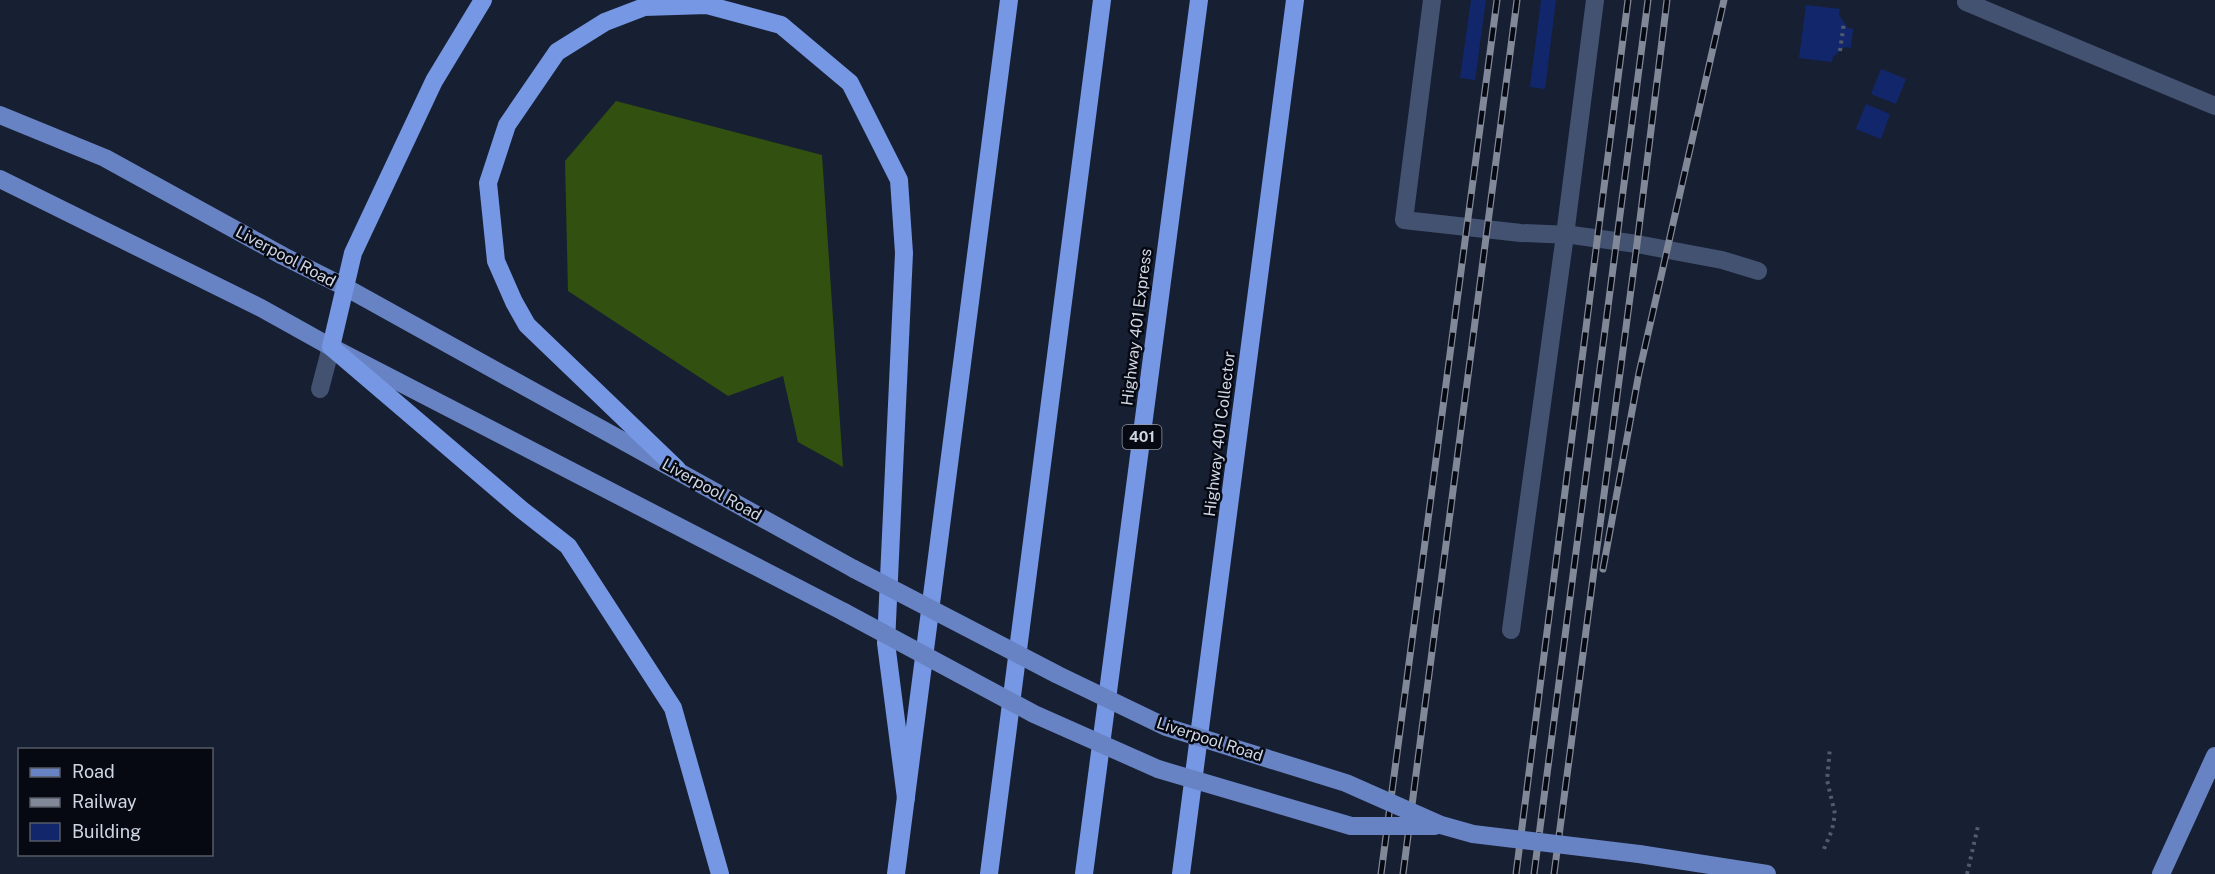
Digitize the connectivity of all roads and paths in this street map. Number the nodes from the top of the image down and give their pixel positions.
1 (483, 0) edge
2 (1009, 0) edge
3 (1102, 0) edge
4 (1199, 0) edge
5 (1295, 0) edge
6 (1432, 0) edge
7 (1594, 0) edge
8 (1967, 0) edge
9 (1844, 22) dead end
10 (1840, 51) dead end
11 (2215, 106) edge
12 (0, 115) edge
13 (0, 179) edge
14 (1565, 235) junction
15 (1758, 271) dead end
16 (345, 287) junction
17 (331, 347) junction
18 (320, 389) dead end
19 (677, 469) junction
20 (1511, 630) dead end
21 (1830, 748) dead end
22 (2215, 756) edge
23 (906, 798) junction
24 (1442, 825) junction
25 (1978, 826) dead end
26 (1824, 849) dead end
27 (1720, 870) edge
28 (720, 874) edge
29 (896, 874) edge
30 (989, 874) edge
31 (1084, 874) edge
32 (1181, 874) edge
33 (1766, 874) edge
34 (1967, 874) edge
35 (2161, 874) edge

1 - 16 highway
2 - 23 highway
3 - 30 highway
4 - 31 highway, Highway 401 Express / 401
5 - 32 highway, Highway 401 Collector
6 - 14 street
7 - 14 street
8 - 11 street
9 - 10 path
12 - 16 main road, Liverpool Road
13 - 17 main road, Liverpool Road
14 - 15 street
14 - 20 street
16 - 17 highway
16 - 19 main road, Liverpool Road
17 - 18 street
17 - 24 main road, Liverpool Road, bridge
17 - 28 highway
19 - 23 highway
19 - 24 main road, Liverpool Road, bridge
21 - 26 path
22 - 35 main road
23 - 29 highway
24 - 27 main road, Liverpool Road, bridge
25 - 34 path
27 - 33 main road, Liverpool Road

